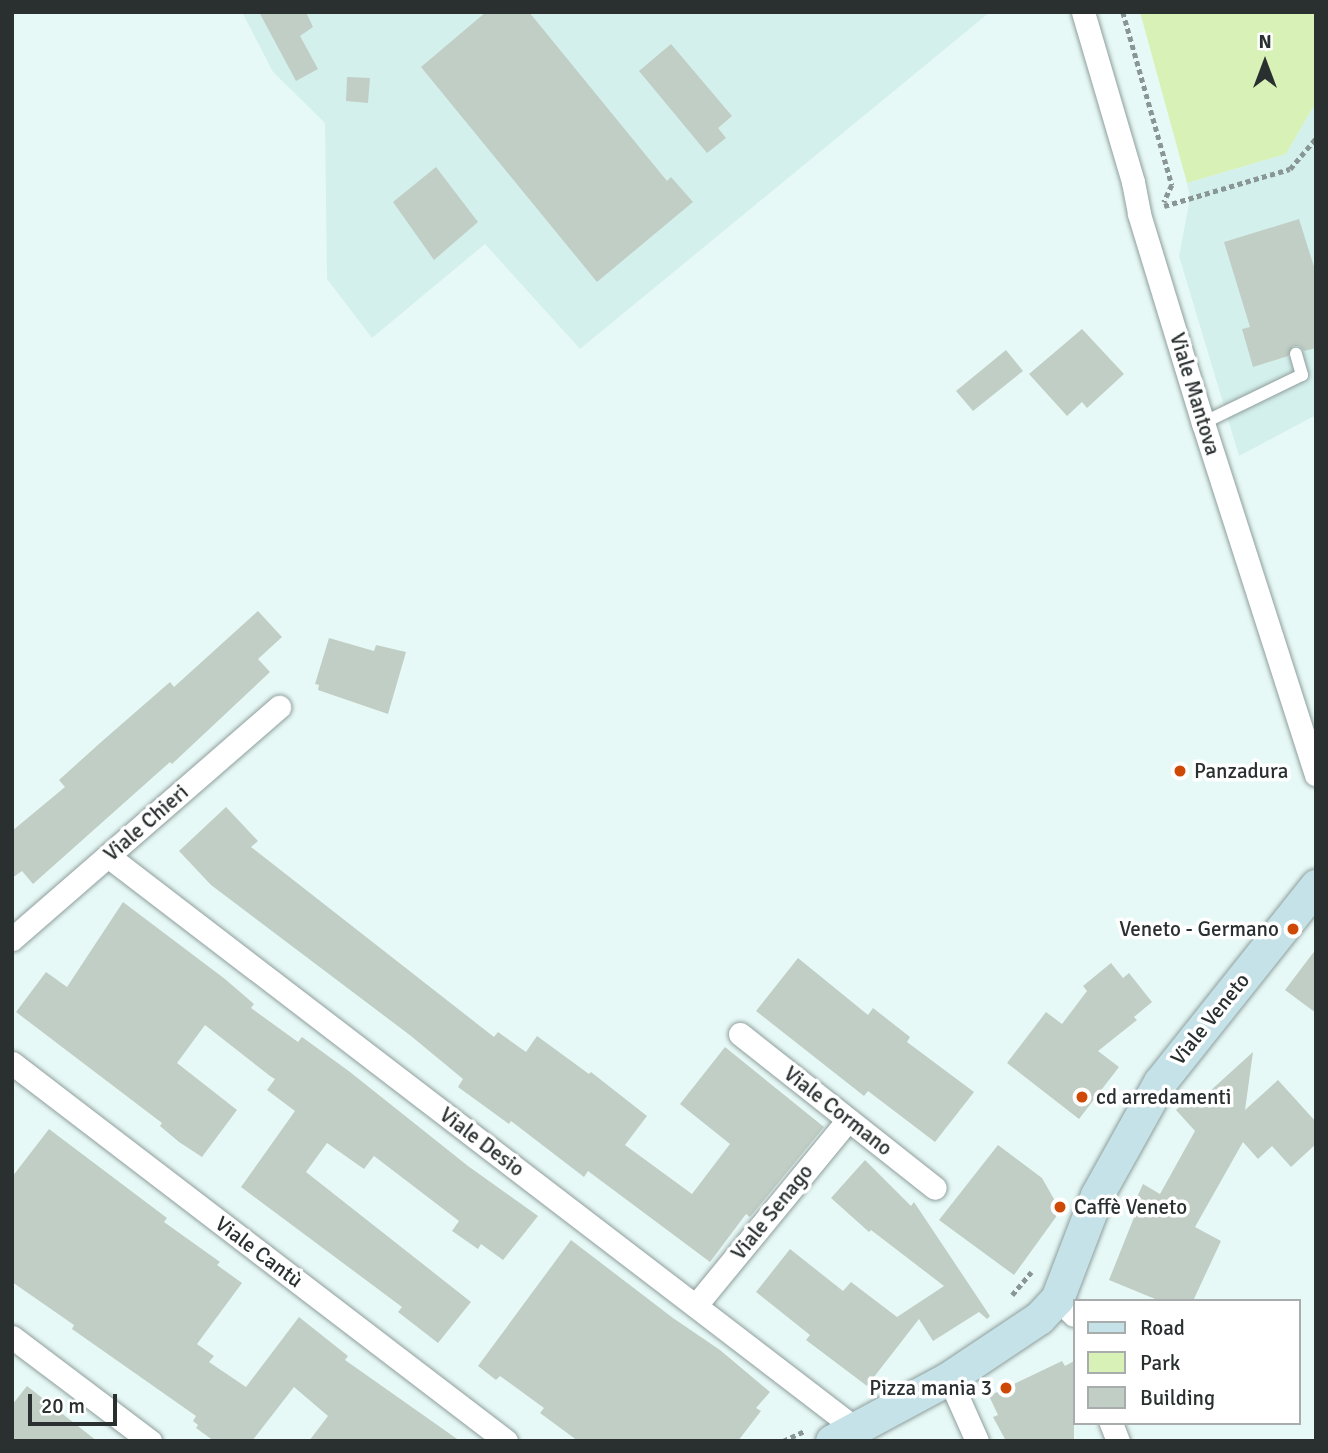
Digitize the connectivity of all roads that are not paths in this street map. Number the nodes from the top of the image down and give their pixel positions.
1 (1083, 12) edge
2 (1296, 354) dead end
3 (1203, 423) junction
4 (279, 707) dead end
5 (1316, 774) edge
6 (108, 856) junction
7 (1316, 886) edge
8 (12, 939) edge
9 (740, 1034) dead end
10 (12, 1063) edge
11 (848, 1119) junction
12 (935, 1188) dead end
13 (696, 1305) junction
14 (1066, 1307) edge
15 (12, 1337) edge
16 (949, 1378) junction
17 (842, 1428) edge
18 (150, 1441) edge
19 (506, 1441) edge
20 (977, 1441) edge

1 - 3 street, Viale Mantova
2 - 3 lane
3 - 5 street, Viale Mantova
4 - 6 street, Viale Chieri
6 - 8 street, Viale Chieri
6 - 13 street, Viale Desio
7 - 14 main road, Viale Veneto
9 - 11 street, Viale Cormano
10 - 19 street, Viale Cantù
11 - 12 street, Viale Cormano
11 - 13 street, Viale Senago
13 - 17 street, Viale Desio
14 - 16 main road, Viale Veneto
15 - 18 street
16 - 17 main road, Viale Veneto
16 - 20 street

